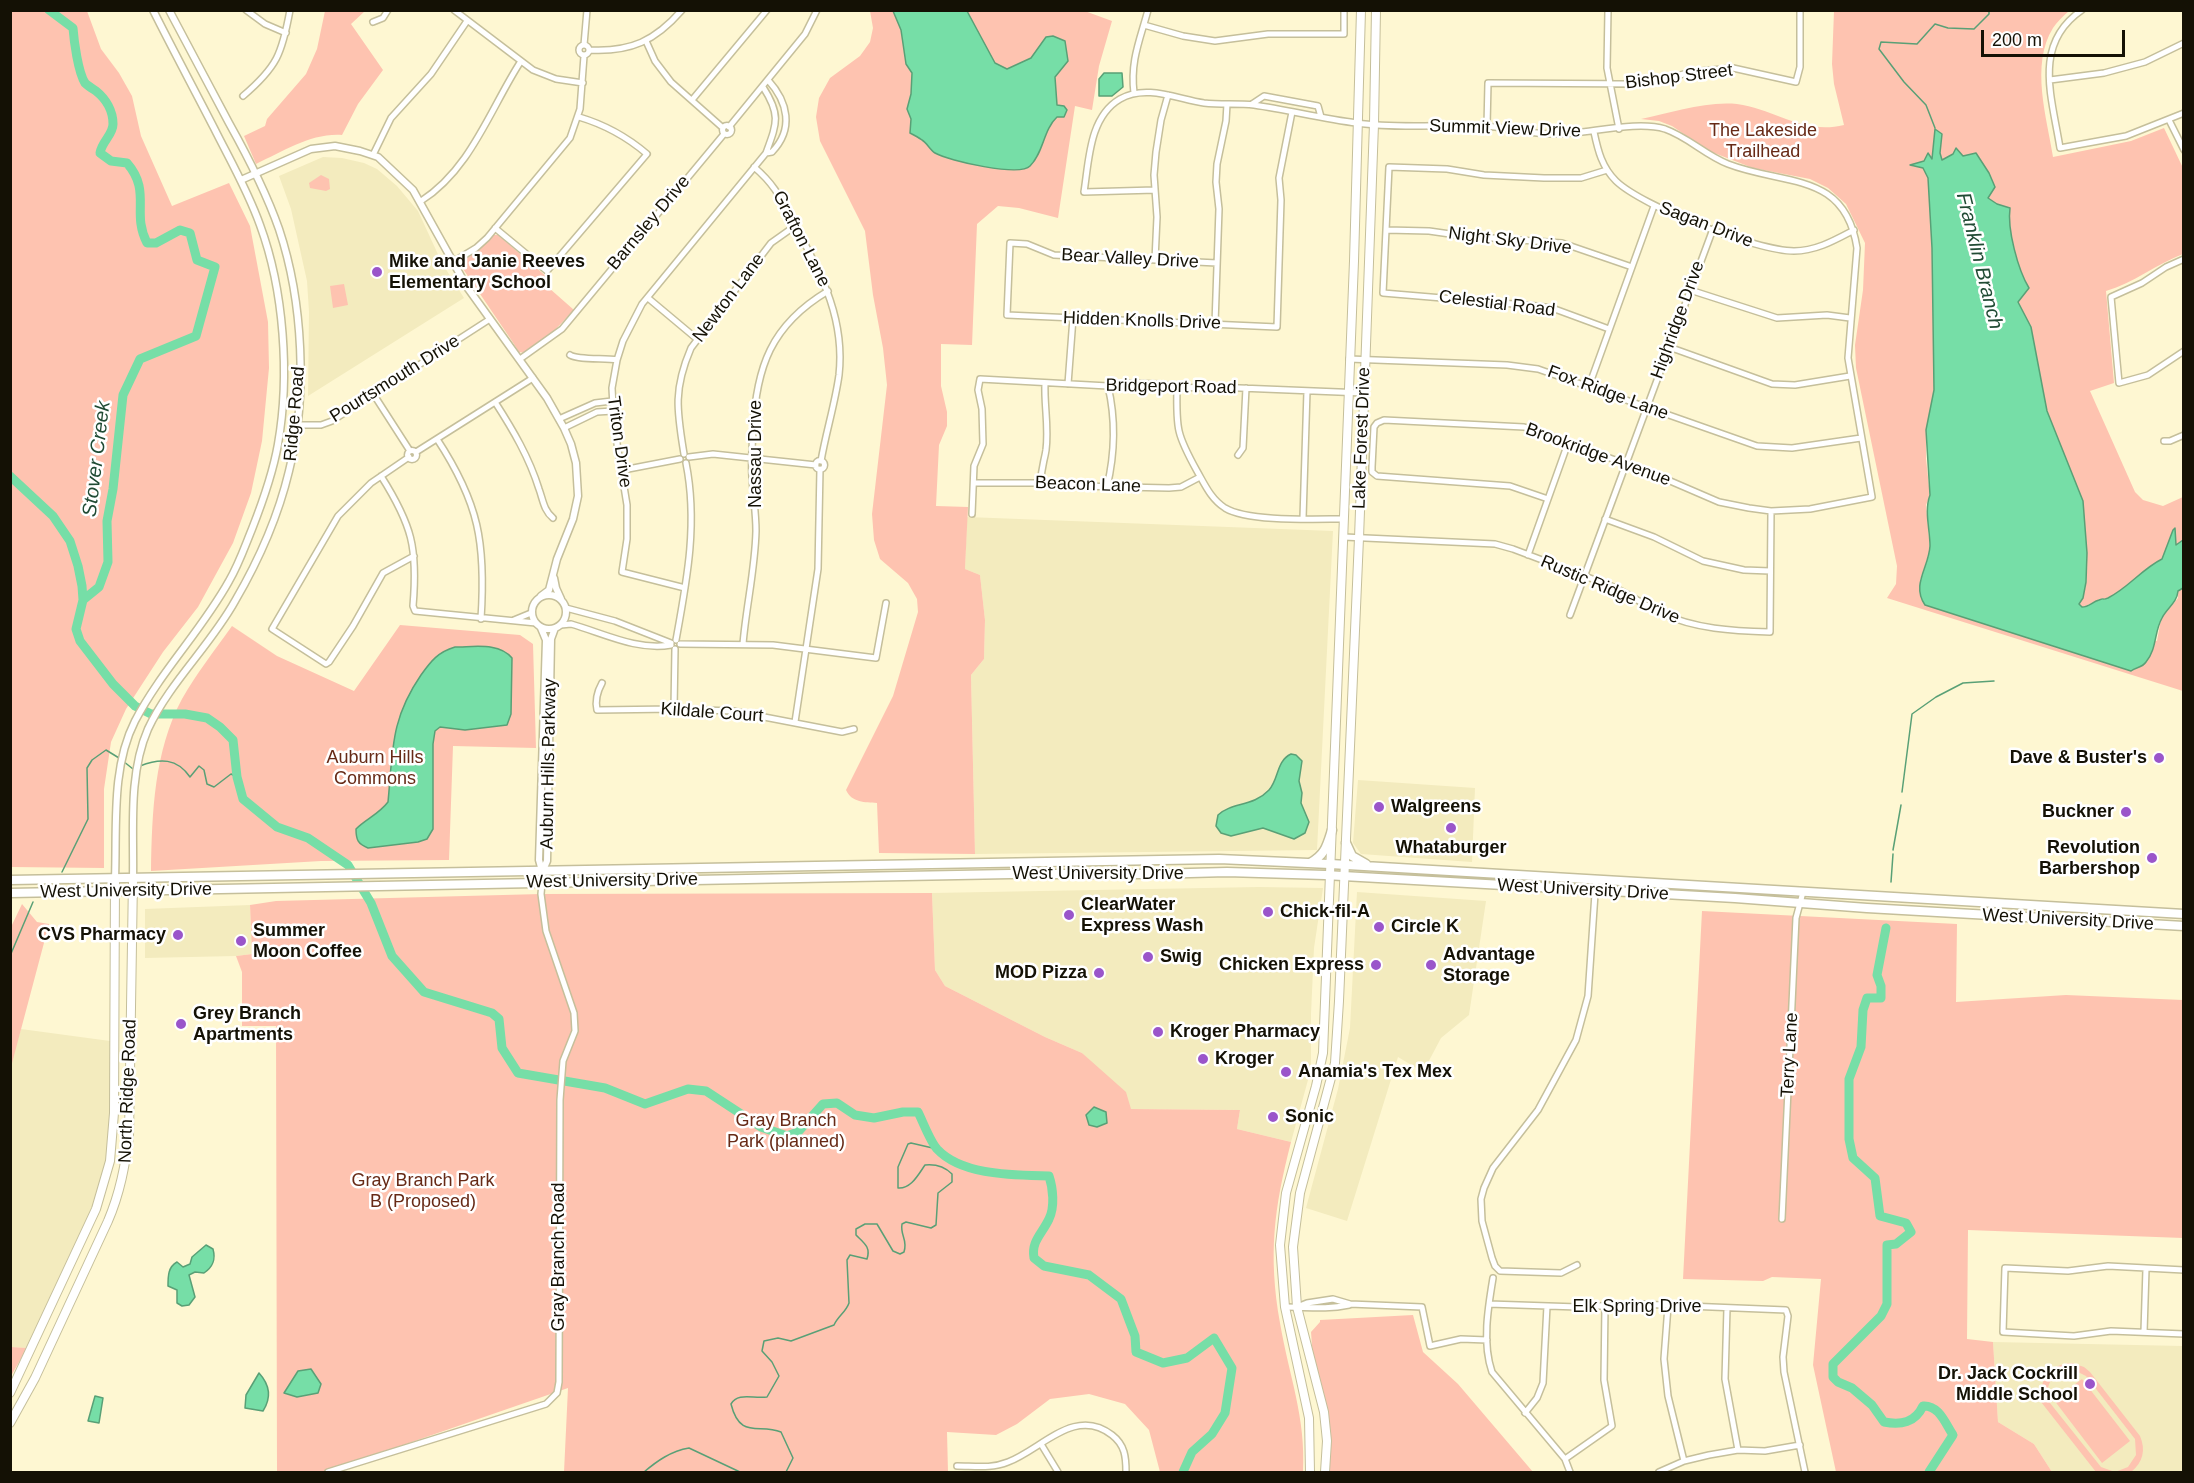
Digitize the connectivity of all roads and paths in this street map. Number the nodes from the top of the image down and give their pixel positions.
1 (153, 10) edge
2 (169, 10) edge
3 (246, 10) edge
4 (290, 10) edge
5 (388, 10) edge
6 (454, 10) edge
7 (682, 10) edge
8 (767, 10) edge
9 (817, 10) edge
10 (1148, 10) edge
11 (1344, 10) edge
12 (1361, 10) edge
13 (1376, 10) edge
14 (1608, 10) edge
15 (1800, 10) edge
16 (2082, 10) edge
17 (586, 11) edge
18 (467, 21) junction
19 (373, 22) dead end
20 (1144, 25) junction
21 (286, 33) junction
22 (646, 41) junction
23 (2184, 43) edge
24 (584, 45) junction
25 (590, 50) junction
26 (584, 56) junction
27 (521, 62) junction
28 (768, 80) junction
29 (2050, 80) junction
30 (583, 83) junction
31 (1610, 85) junction
32 (763, 87) junction
33 (1134, 93) junction
34 (1168, 95) junction
35 (243, 96) dead end
36 (692, 100) junction
37 (1227, 105) junction
38 (1252, 105) junction
39 (1292, 112) junction
40 (2184, 113) edge
41 (579, 117) junction
42 (1321, 117) junction
43 (2169, 120) junction
44 (1359, 124) junction
45 (1374, 124) junction
46 (1487, 126) junction
47 (776, 127) junction
48 (726, 129) junction
49 (786, 129) junction
50 (1619, 129) junction
51 (1593, 132) junction
52 (2184, 150) edge
53 (766, 153) junction
54 (374, 155) junction
55 (754, 167) junction
56 (1607, 170) junction
57 (256, 174) junction
58 (241, 180) junction
59 (1155, 190) junction
60 (422, 201) junction
61 (1654, 206) junction
62 (795, 226) junction
63 (495, 228) junction
64 (1713, 229) junction
65 (1386, 230) junction
66 (1854, 230) junction
67 (2184, 259) edge
68 (1155, 260) junction
69 (453, 262) junction
70 (1217, 263) junction
71 (1632, 267) junction
72 (1689, 290) junction
73 (828, 291) junction
74 (648, 298) junction
75 (1007, 315) joint
76 (1073, 318) junction
77 (1850, 318) junction
78 (490, 319) junction
79 (1215, 324) junction
80 (1609, 329) junction
81 (697, 339) junction
82 (1670, 347) junction
83 (2184, 351) edge
84 (570, 355) dead end
85 (1349, 358) junction
86 (520, 359) junction
87 (1364, 359) junction
88 (616, 360) junction
89 (1850, 376) junction
90 (533, 378) junction
91 (1045, 383) junction
92 (1068, 384) junction
93 (1108, 386) junction
94 (1589, 386) junction
95 (1177, 388) junction
96 (1246, 388) junction
97 (1307, 391) junction
98 (1348, 392) junction
99 (1363, 393) junction
100 (374, 394) junction
101 (612, 401) junction
102 (495, 402) junction
103 (587, 406) junction
104 (1646, 407) junction
105 (613, 411) junction
106 (591, 415) junction
107 (559, 419) junction
108 (281, 423) junction
109 (296, 424) junction
110 (564, 428) junction
111 (2184, 435) edge
112 (1861, 438) junction
113 (437, 439) junction
114 (2164, 441) dead end
115 (1568, 443) junction
116 (412, 453) junction
117 (1238, 455) dead end
118 (752, 457) junction
119 (685, 458) junction
120 (1625, 464) junction
121 (819, 465) junction
122 (623, 470) junction
123 (381, 476) junction
124 (1200, 477) junction
125 (974, 483) junction
126 (1041, 483) junction
127 (1107, 487) junction
128 (1872, 497) joint
129 (1548, 499) junction
130 (1771, 511) junction
131 (972, 514) dead end
132 (553, 518) dead end
133 (1303, 518) junction
134 (1344, 519) junction
135 (1605, 519) junction
136 (1344, 537) junction
137 (1359, 538) junction
138 (1528, 555) junction
139 (414, 556) junction
140 (1770, 571) junction
141 (555, 572) junction
142 (1584, 575) junction
143 (685, 588) junction
144 (541, 596) junction
145 (561, 599) junction
146 (886, 603) dead end
147 (566, 608) junction
148 (531, 613) junction
149 (1570, 615) dead end
150 (481, 619) junction
151 (510, 622) junction
152 (539, 626) junction
153 (558, 626) junction
154 (626, 626) junction
155 (622, 640) junction
156 (675, 644) junction
157 (743, 645) junction
158 (806, 650) junction
159 (602, 683) dead end
160 (674, 709) junction
161 (795, 722) junction
162 (854, 729) dead end
163 (1332, 830) junction
164 (1346, 843) junction
165 (1310, 862) junction
166 (1011, 863) junction
167 (1330, 864) junction
168 (1345, 865) junction
169 (1371, 866) junction
170 (543, 871) junction
171 (1460, 871) junction
172 (915, 876) junction
173 (1330, 876) junction
174 (1345, 876) junction
175 (133, 878) junction
176 (116, 879) junction
177 (1596, 879) junction
178 (10, 880) edge
179 (542, 883) junction
180 (1460, 883) junction
181 (115, 891) junction
182 (133, 891) junction
183 (1595, 891) junction
184 (1803, 892) junction
185 (10, 893) edge
186 (1798, 903) junction
187 (2171, 913) junction
188 (2184, 914) edge
189 (2168, 925) junction
190 (2184, 926) edge
191 (1326, 1001) junction
192 (1340, 1002) junction
193 (115, 1018) junction
194 (131, 1019) junction
195 (1309, 1112) junction
196 (1322, 1116) junction
197 (110, 1161) junction
198 (126, 1164) junction
199 (1782, 1219) dead end
200 (1577, 1265) dead end
201 (2146, 1269) junction
202 (2184, 1270) edge
203 (1493, 1278) dead end
204 (1489, 1304) junction
205 (1547, 1306) junction
206 (1605, 1306) junction
207 (1668, 1306) junction
208 (1285, 1307) junction
209 (1297, 1307) junction
210 (1727, 1308) junction
211 (2144, 1332) junction
212 (2184, 1334) edge
213 (1487, 1340) junction
214 (10, 1394) edge
215 (1525, 1413) junction
216 (10, 1423) edge
217 (1041, 1444) junction
218 (1800, 1445) junction
219 (1738, 1450) junction
220 (1565, 1459) junction
221 (1683, 1461) junction
222 (957, 1466) dead end
223 (1310, 1469) edge
224 (988, 1470) edge
225 (328, 1473) edge
226 (1058, 1473) edge
227 (1126, 1473) edge
228 (1325, 1473) edge
229 (1570, 1473) edge
230 (1659, 1473) edge
231 (1805, 1473) edge

1 - 58 street, Ridge Road
2 - 57 street, Ridge Road
3 - 21 street
4 - 21 street
5 - 19 street
6 - 18 street
7 - 22 street
8 - 36 street
9 - 28 street, Barnsley Drive
10 - 20 street
11 - 20 street
12 - 44 main road, Lake Forest Drive
13 - 45 main road, Lake Forest Drive
14 - 31 street
15 - 31 street, Bishop Street
16 - 29 street
17 - 24 street
18 - 27 street
18 - 54 street
20 - 33 street
21 - 35 street
22 - 25 street
22 - 36 street
23 - 29 street
24 - 25 street
24 - 26 street
25 - 26 street
26 - 30 street
27 - 30 street
27 - 60 street
28 - 32 street, Barnsley Drive
28 - 49 street
29 - 43 street
30 - 41 street
31 - 46 street, Bishop Street
31 - 50 street
32 - 47 street
32 - 48 street, Barnsley Drive
33 - 34 street, Summit View Drive
33 - 59 street
34 - 37 street, Summit View Drive
34 - 59 street
36 - 48 street
37 - 38 street, Summit View Drive
37 - 70 street
38 - 39 street, Summit View Drive
38 - 42 street, Summit View Drive
39 - 42 street, Summit View Drive
39 - 79 street, Hidden Knolls Drive
40 - 43 street
41 - 63 street
41 - 63 street
42 - 44 street, Summit View Drive
43 - 52 street
44 - 45 street, Summit View Drive
44 - 85 main road, Lake Forest Drive
45 - 46 street, Summit View Drive
45 - 87 main road, Lake Forest Drive
46 - 51 street, Summit View Drive
47 - 49 street
47 - 53 street, Triton Drive
48 - 86 street, Barnsley Drive
49 - 53 street, Triton Drive
50 - 51 street, Summit View Drive
50 - 66 street, Summit View Drive
51 - 56 street, Sagan Drive
53 - 55 street, Triton Drive
54 - 57 street
54 - 60 street
55 - 62 street, Grafton Lane
55 - 74 street, Triton Drive
56 - 61 street, Sagan Drive
56 - 65 street
57 - 58 street
57 - 109 street, Ridge Road
58 - 108 street, Ridge Road
59 - 68 street
60 - 69 street
61 - 64 street, Sagan Drive
61 - 71 street
62 - 73 street, Grafton Lane
62 - 81 street, Newton Lane
63 - 69 street
64 - 66 street, Sagan Drive
64 - 72 street, Highridge Drive
65 - 71 street, Night Sky Drive
65 - 80 street, Celestial Road
66 - 77 street, Summit View Drive
67 - 83 street
68 - 70 street, Bear Valley Drive
68 - 75 street, Bear Valley Drive
69 - 78 street
70 - 79 street
71 - 80 street
72 - 77 street
72 - 82 street, Highridge Drive
73 - 118 street, Nassau Drive
73 - 121 street, Grafton Lane
74 - 81 street
74 - 88 street, Triton Drive
75 - 76 street, Hidden Knolls Drive
76 - 79 street, Hidden Knolls Drive
76 - 92 street
77 - 89 street, Summit View Drive
78 - 86 street
78 - 100 street, Pourtsmouth Drive
80 - 94 street
81 - 119 street, Newton Lane
82 - 89 street
82 - 104 street, Highridge Drive
84 - 88 street
85 - 87 street, Fox Ridge Lane
85 - 98 main road, Lake Forest Drive
86 - 90 street
87 - 94 street, Fox Ridge Lane
87 - 99 main road, Lake Forest Drive
88 - 101 street, Triton Drive
89 - 112 street, Summit View Drive
90 - 102 street
90 - 107 street
91 - 92 street, Bridgeport Road
91 - 125 street, Bridgeport Road
91 - 126 street
92 - 93 street, Bridgeport Road
93 - 95 street, Bridgeport Road
93 - 127 street
94 - 104 street, Fox Ridge Lane
95 - 96 street, Bridgeport Road
95 - 124 street
96 - 97 street, Bridgeport Road
96 - 117 street
97 - 98 street, Bridgeport Road
97 - 133 street
98 - 99 street, Bridgeport Road
98 - 134 main road, Lake Forest Drive
99 - 137 main road, Lake Forest Drive
100 - 109 street, Pourtsmouth Drive
100 - 116 street
101 - 103 street
101 - 105 street, Triton Drive
102 - 113 street
102 - 132 street
103 - 106 street
103 - 107 street
104 - 112 street, Fox Ridge Lane
104 - 120 street, Highridge Drive
105 - 106 street
105 - 122 street, Triton Drive
106 - 110 street
107 - 110 street
108 - 109 street
108 - 176 street, Ridge Road
109 - 175 street, Ridge Road
110 - 141 street
111 - 114 street
112 - 128 street, Summit View Drive
113 - 116 street
113 - 150 street
115 - 120 street, Brookridge Avenue
115 - 129 street
115 - 129 street, Brookridge Avenue
116 - 123 street
118 - 119 street
118 - 121 street
118 - 157 street, Nassau Drive
119 - 122 street
119 - 143 street, Newton Lane
120 - 130 street, Brookridge Avenue
120 - 135 street, Highridge Drive
121 - 158 street, Grafton Lane
122 - 143 street, Triton Drive
123 - 139 street
123 - 139 street
124 - 127 street, Beacon Lane
124 - 133 street
125 - 126 street, Beacon Lane
125 - 131 street
126 - 127 street, Beacon Lane
128 - 130 street, Brookridge Avenue
129 - 138 street
130 - 140 street
133 - 134 street
134 - 136 main road, Lake Forest Drive
135 - 140 street
135 - 142 street, Highridge Drive
136 - 137 street, Rustic Ridge Drive
136 - 163 main road, Lake Forest Drive
137 - 138 street, Rustic Ridge Drive
137 - 164 main road, Lake Forest Drive
138 - 142 street, Rustic Ridge Drive
139 - 150 street
140 - 142 street, Rustic Ridge Drive
141 - 144 street
141 - 145 street
142 - 149 street, Highridge Drive
143 - 156 street, Newton Lane
144 - 145 street
144 - 148 street
145 - 147 street
146 - 158 street
147 - 153 street
147 - 154 street
148 - 151 street
148 - 152 street
150 - 151 street
151 - 152 street
152 - 153 street
152 - 170 street, Auburn Hills Parkway
153 - 155 street
153 - 170 street, Auburn Hills Parkway
154 - 155 street
154 - 156 street
155 - 156 street
156 - 157 street
156 - 160 street, Newton Lane
157 - 158 street
158 - 161 street, Grafton Lane
159 - 160 street, Kildale Court
160 - 161 street, Kildale Court
161 - 162 street, Kildale Court
163 - 165 highway
163 - 167 main road, Lake Forest Drive
164 - 168 main road, Lake Forest Drive
164 - 169 highway
165 - 166 highway, West University Drive
165 - 167 highway, West University Drive
166 - 170 highway, West University Drive
166 - 172 highway
167 - 168 highway, West University Drive
167 - 173 main road, Lake Forest Drive
168 - 169 highway, West University Drive
168 - 174 main road, Lake Forest Drive
169 - 171 highway, West University Drive
170 - 175 highway, West University Drive
170 - 179 highway
171 - 177 highway, West University Drive
171 - 180 highway
172 - 173 highway, West University Drive
172 - 179 highway, West University Drive
173 - 174 highway, West University Drive
173 - 191 main road, Lake Forest Drive
174 - 180 highway, West University Drive
174 - 192 main road, Lake Forest Drive
175 - 176 highway, West University Drive
175 - 182 main road, North Ridge Road
176 - 178 highway, West University Drive
176 - 181 main road, North Ridge Road
177 - 183 street
177 - 184 highway, West University Drive
179 - 182 highway, West University Drive
179 - 225 street, Gray Branch Road
180 - 183 highway, West University Drive
181 - 182 highway, West University Drive
181 - 185 highway, West University Drive
181 - 193 main road, North Ridge Road
182 - 194 main road, North Ridge Road
183 - 186 highway, West University Drive
183 - 200 street
184 - 186 street, Terry Lane
184 - 187 highway, West University Drive
186 - 189 highway, West University Drive
186 - 199 street, Terry Lane
187 - 188 highway, West University Drive
187 - 189 highway
189 - 190 highway, West University Drive
191 - 192 main road
191 - 195 main road, Lake Forest Drive
192 - 196 main road, Lake Forest Drive
193 - 194 main road
193 - 197 main road, North Ridge Road
194 - 198 main road, North Ridge Road
195 - 196 main road
195 - 208 main road, Lake Forest Drive
196 - 209 main road, Lake Forest Drive
197 - 198 main road
197 - 214 main road, North Ridge Road
198 - 216 main road, North Ridge Road
201 - 202 street
201 - 211 street
201 - 211 street
203 - 204 street
204 - 205 street, Elk Spring Drive
204 - 213 street
205 - 206 street, Elk Spring Drive
205 - 215 street
206 - 207 street, Elk Spring Drive
206 - 220 street
207 - 210 street, Elk Spring Drive
207 - 221 street
208 - 209 street
208 - 223 main road, Lake Forest Drive
209 - 213 street
209 - 228 main road, Lake Forest Drive
210 - 218 street, Elk Spring Drive
210 - 219 street
211 - 212 street
213 - 215 street
215 - 220 street
217 - 224 street
217 - 226 street
217 - 227 street
218 - 219 street
218 - 231 street
219 - 221 street
220 - 229 street
221 - 230 street
222 - 224 street

